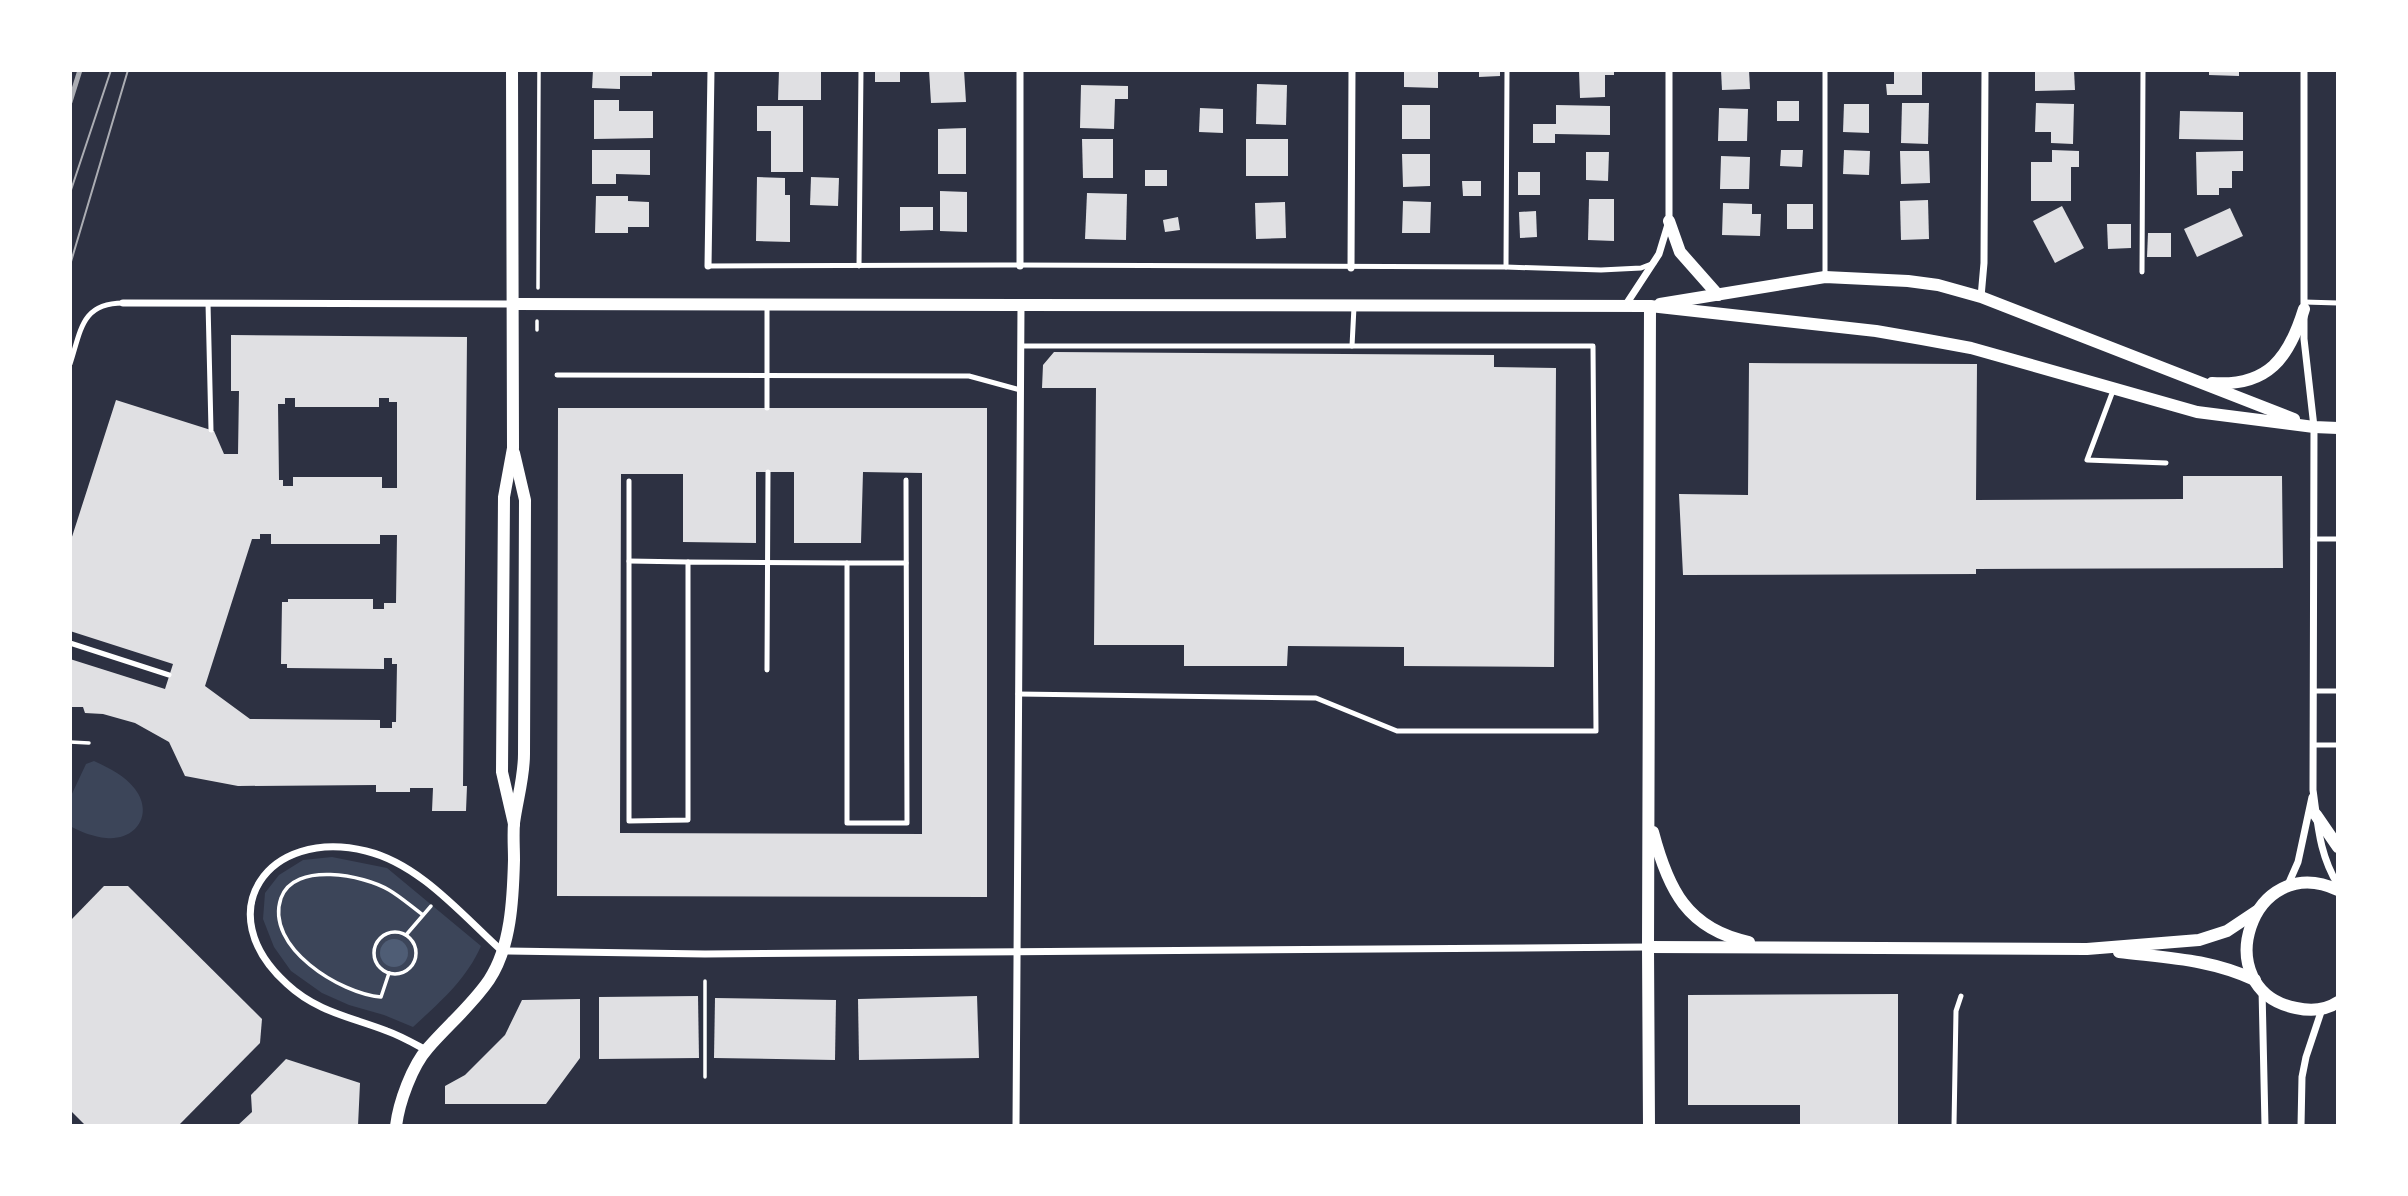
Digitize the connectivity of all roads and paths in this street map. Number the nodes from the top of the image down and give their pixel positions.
1 (512, 70) edge
2 (539, 70) edge
3 (710, 70) edge
4 (861, 70) edge
5 (1020, 70) edge
6 (1352, 70) edge
7 (1507, 70) edge
8 (1669, 70) edge
9 (1825, 70) edge
10 (1985, 70) edge
11 (2143, 70) edge
12 (2304, 70) edge
13 (1669, 222) junction
14 (1654, 263) junction
15 (708, 266) joint
16 (859, 266) junction
17 (1020, 266) junction
18 (1506, 267) junction
19 (1351, 268) junction
20 (539, 272) dead end
21 (2142, 272) dead end
22 (1825, 277) junction
23 (1718, 295) junction
24 (1981, 297) junction
25 (123, 303) joint
26 (208, 303) junction
27 (2338, 303) edge
28 (512, 304) junction
29 (767, 305) junction
30 (1021, 305) junction
31 (1354, 305) junction
32 (2304, 305) junction
33 (1625, 306) junction
34 (1650, 306) junction
35 (1020, 346) junction
36 (1352, 346) junction
37 (70, 363) edge
38 (557, 375) dead end
39 (767, 375) junction
40 (2201, 383) junction
41 (2114, 388) junction
42 (1020, 390) junction
43 (767, 408) dead end
44 (2314, 427) junction
45 (2338, 428) edge
46 (211, 430) dead end
47 (513, 448) junction
48 (2166, 463) dead end
49 (768, 472) dead end
50 (906, 480) dead end
51 (629, 481) dead end
52 (2314, 539) junction
53 (2338, 539) edge
54 (629, 561) junction
55 (688, 562) junction
56 (767, 563) junction
57 (847, 563) junction
58 (906, 563) junction
59 (70, 643) edge
60 (767, 670) dead end
61 (169, 675) dead end
62 (2314, 691) junction
63 (2338, 691) edge
64 (1018, 694) junction
65 (70, 742) edge
66 (89, 743) dead end
67 (2313, 746) junction
68 (2338, 746) edge
69 (2313, 790) junction
70 (1648, 811) junction
71 (2316, 815) junction
72 (514, 824) junction
73 (2338, 847) edge
74 (2287, 887) junction
75 (2338, 888) edge
76 (431, 906) dead end
77 (2257, 911) junction
78 (423, 915) junction
79 (406, 935) junction
80 (1648, 947) junction
81 (1774, 947) junction
82 (2087, 949) junction
83 (502, 951) junction
84 (1016, 952) junction
85 (389, 973) junction
86 (705, 981) dead end
87 (2259, 984) junction
88 (1961, 996) dead end
89 (2338, 1002) edge
90 (2322, 1009) junction
91 (426, 1049) junction
92 (705, 1077) dead end
93 (396, 1126) edge
94 (1016, 1126) edge
95 (1650, 1126) edge
96 (1954, 1126) edge
97 (2265, 1126) edge
98 (2301, 1126) edge

1 - 28 street
2 - 20 path
3 - 15 street
4 - 16 lane
5 - 17 street
6 - 19 street
7 - 18 lane
8 - 13 street
9 - 22 lane
10 - 24 street
11 - 21 lane
12 - 32 street
13 - 14 street
13 - 23 street
14 - 18 lane
14 - 33 street
15 - 16 lane
16 - 17 lane
17 - 19 lane
18 - 19 lane
22 - 23 street
22 - 24 street
23 - 34 street
24 - 40 street
25 - 26 street
25 - 37 lane
26 - 28 street
26 - 46 lane
27 - 32 lane
28 - 29 street
28 - 47 street
29 - 30 street
29 - 39 lane
30 - 31 street
30 - 35 street
31 - 33 street
31 - 36 lane
32 - 40 street
32 - 44 street
33 - 34 street
34 - 41 street
34 - 70 street
35 - 36 lane
35 - 42 street
36 - 64 lane
38 - 39 lane
39 - 42 lane
39 - 43 lane
40 - 44 street
41 - 44 street
41 - 48 lane
42 - 64 street
44 - 45 street
44 - 52 street
47 - 72 street
47 - 72 street
49 - 56 lane
50 - 58 lane
51 - 54 lane
52 - 53 lane
52 - 62 street
54 - 55 lane
54 - 55 lane
55 - 56 lane
56 - 57 lane
56 - 60 lane
57 - 58 lane
57 - 58 lane
59 - 61 lane
62 - 63 lane
62 - 67 street
64 - 84 street
65 - 66 path
67 - 68 lane
67 - 69 street
69 - 71 street
69 - 74 street
70 - 80 street
70 - 81 street
71 - 73 street
71 - 75 street
72 - 83 street
74 - 75 street
74 - 77 street
76 - 78 path
77 - 82 street
77 - 87 street
78 - 79 path
78 - 85 path
79 - 85 path
79 - 85 path
80 - 81 street
80 - 84 street
80 - 95 street
81 - 82 street
82 - 87 street
83 - 84 street
83 - 91 street
83 - 91 street
84 - 94 street
86 - 92 path
87 - 90 street
87 - 97 street
88 - 96 lane
89 - 90 street
90 - 98 street
91 - 93 street

